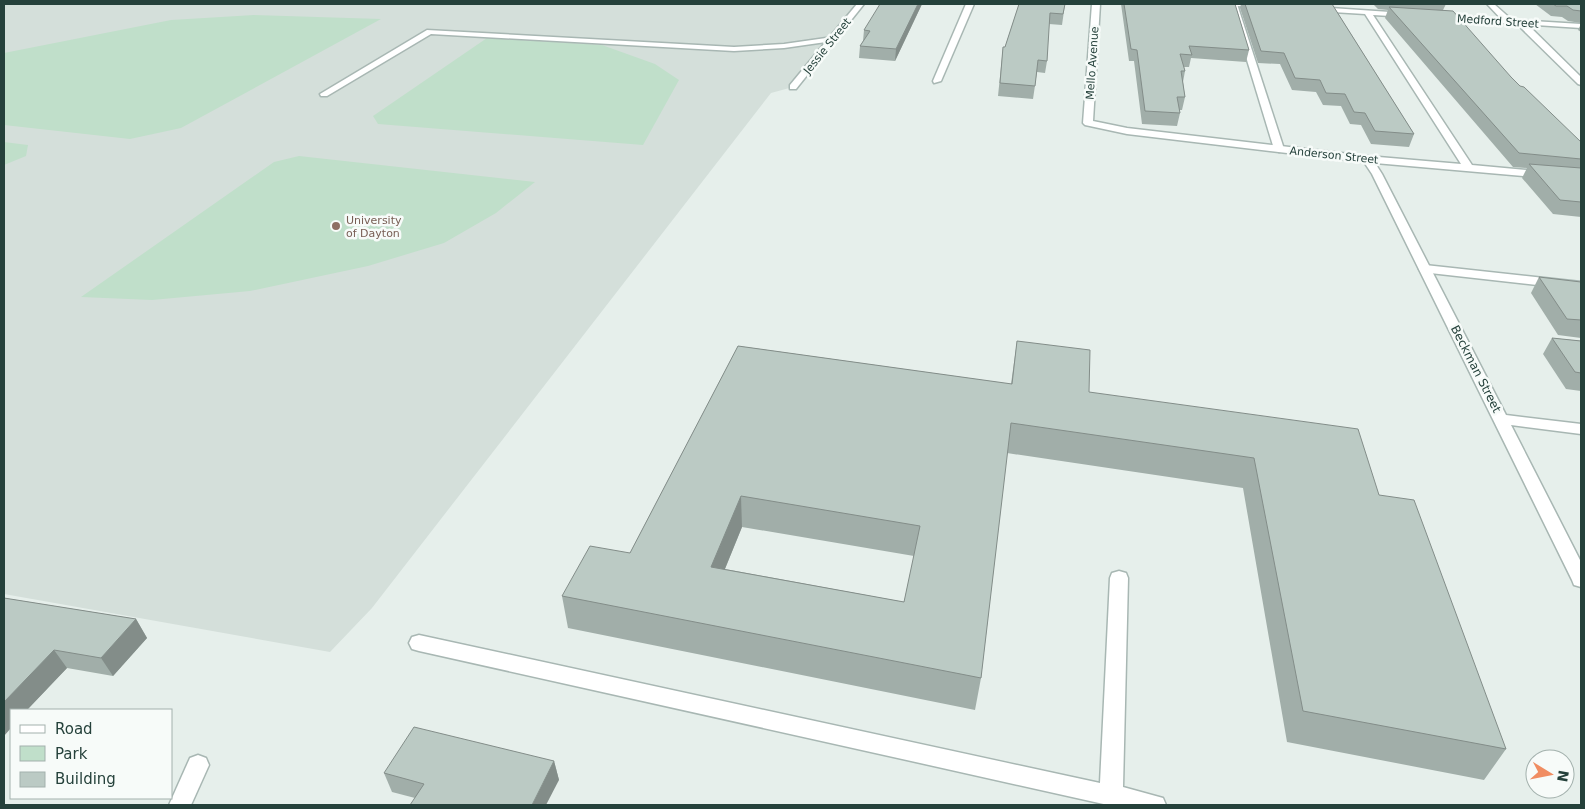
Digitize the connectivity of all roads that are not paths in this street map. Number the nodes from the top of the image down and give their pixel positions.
1 (860, 4) edge
2 (970, 4) edge
3 (1096, 4) edge
4 (1234, 4) edge
5 (1490, 4) edge
6 (1273, 6) edge
7 (1310, 9) edge
8 (1367, 12) junction
9 (1414, 16) edge
10 (1433, 17) edge
11 (1509, 22) junction
12 (1520, 22) junction
13 (1581, 26) edge
14 (833, 39) junction
15 (937, 81) dead end
16 (1581, 82) edge
17 (793, 87) dead end
18 (324, 94) dead end
19 (1088, 123) joint
20 (1279, 149) junction
21 (1367, 159) junction
22 (1468, 167) junction
23 (1581, 178) edge
24 (1425, 268) junction
25 (1581, 286) edge
26 (1502, 419) junction
27 (1581, 429) edge
28 (1119, 578) dead end
29 (1581, 580) edge
30 (419, 643) dead end
31 (198, 764) dead end
32 (1112, 796) junction
33 (180, 805) edge
34 (1155, 805) edge

1 - 14 street, Jessie Street
2 - 15 street
3 - 19 street, Mello Avenue
4 - 6 street
4 - 20 street
5 - 11 street
7 - 8 street
8 - 9 street
8 - 22 street
10 - 11 street, Medford Street
11 - 12 street, Medford Street
12 - 13 street, Medford Street
12 - 16 street
14 - 17 street, Jessie Street
14 - 18 street
19 - 20 street, Anderson Street
20 - 21 street, Anderson Street
21 - 22 street, Anderson Street
21 - 24 street, Beckman Street
22 - 23 street, Anderson Street
24 - 25 street
24 - 26 street, Beckman Street
26 - 27 street
26 - 29 street, Beckman Street
28 - 32 street
30 - 32 street
31 - 33 street
32 - 34 street

